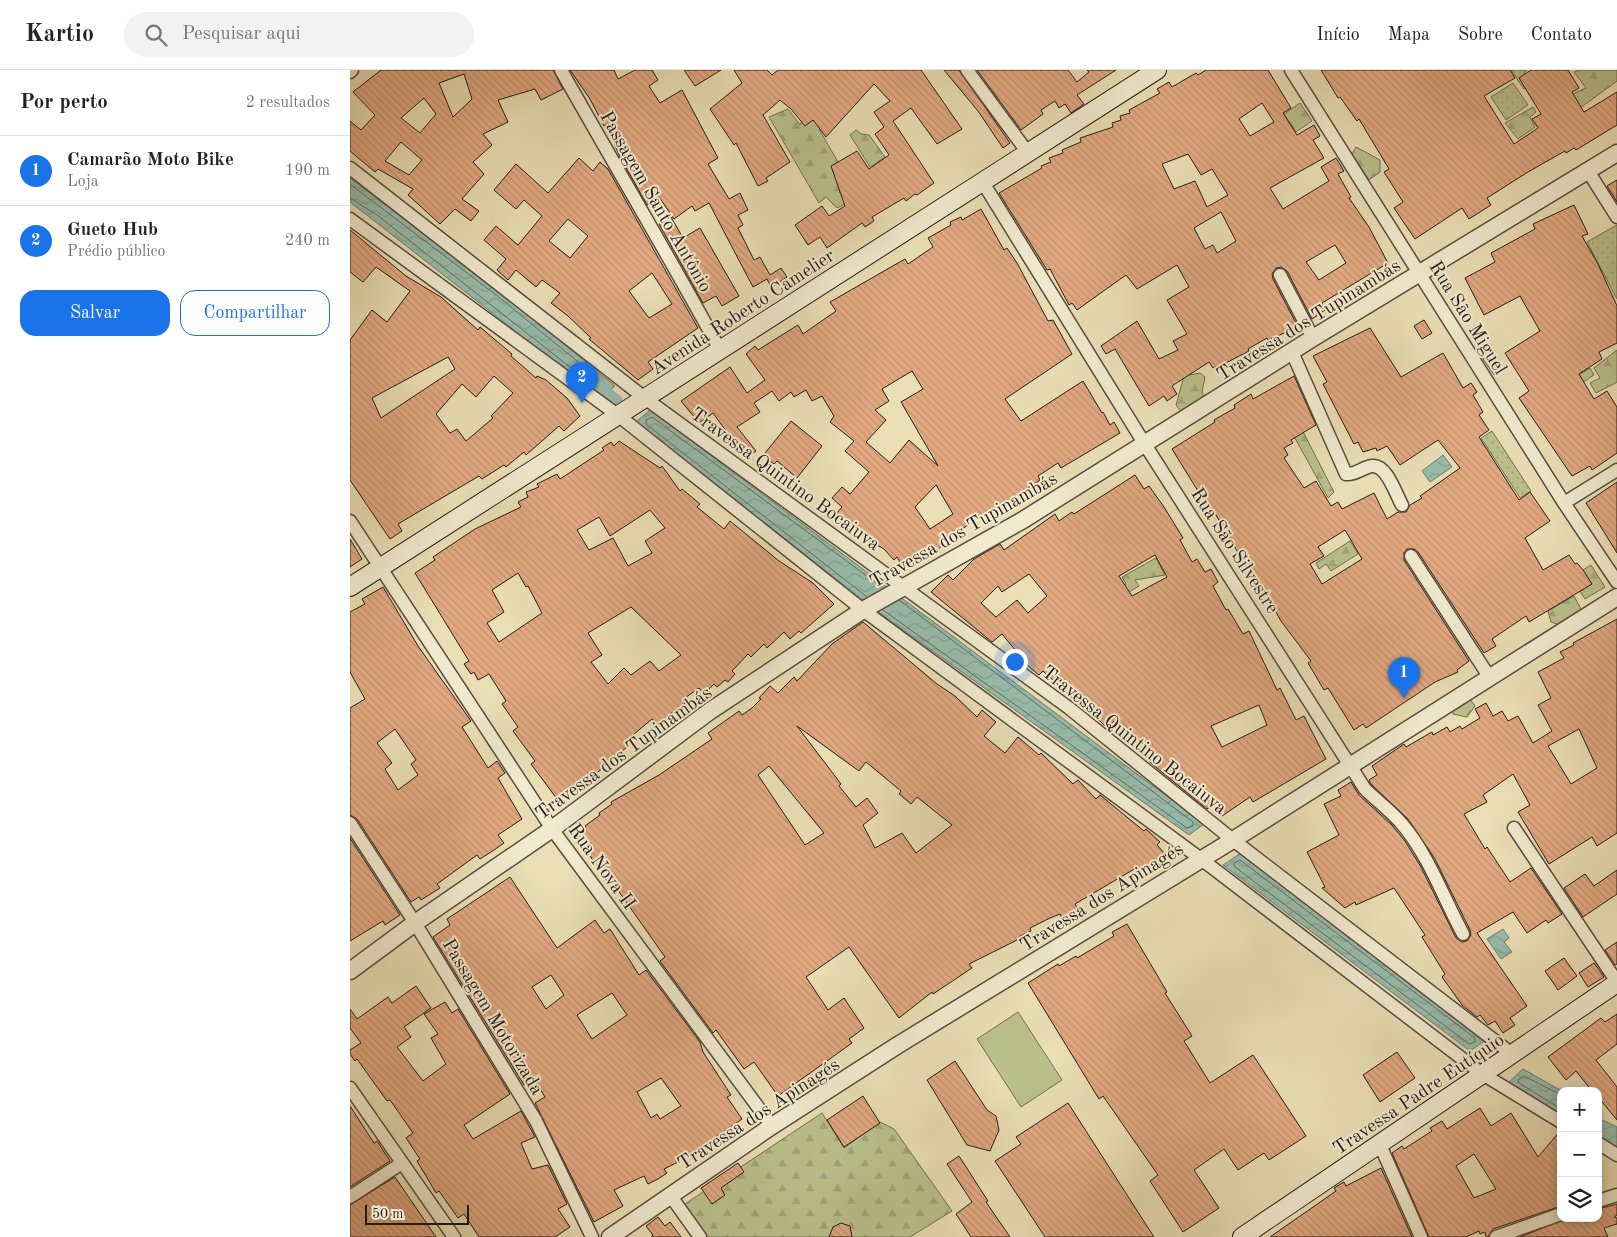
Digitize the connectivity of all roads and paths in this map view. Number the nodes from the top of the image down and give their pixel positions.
1 (561, 70) edge
2 (967, 70) edge
3 (1157, 70) edge
4 (1291, 70) edge
5 (1028, 153) junction
6 (1617, 153) edge
7 (350, 168) edge
8 (1588, 171) junction
9 (982, 181) junction
10 (1617, 217) edge
11 (350, 219) edge
12 (1420, 273) junction
13 (1280, 274) dead end
14 (1313, 338) junction
15 (720, 350) junction
16 (1292, 352) junction
17 (646, 400) junction
18 (619, 416) junction
19 (1144, 444) junction
20 (1617, 470) edge
21 (1564, 503) junction
22 (1402, 505) dead end
23 (350, 521) edge
24 (1411, 556) dead end
25 (382, 568) junction
26 (1617, 582) edge
27 (903, 586) junction
28 (350, 587) edge
29 (1617, 597) edge
30 (863, 610) junction
31 (1490, 678) junction
32 (1351, 764) junction
33 (350, 822) edge
34 (1514, 828) dead end
35 (552, 829) junction
36 (1233, 840) junction
37 (1201, 859) junction
38 (415, 923) junction
39 (1463, 934) dead end
40 (350, 971) edge
41 (1617, 982) edge
42 (1512, 1054) junction
43 (1482, 1074) junction
44 (350, 1088) edge
45 (1557, 1120) edge
46 (772, 1126) junction
47 (1380, 1145) junction
48 (1602, 1146) edge
49 (1617, 1155) edge
50 (402, 1162) junction
51 (670, 1195) junction
52 (1617, 1195) edge
53 (350, 1198) edge
54 (1602, 1200) edge
55 (1557, 1215) edge
56 (454, 1237) edge
57 (592, 1237) edge
58 (610, 1237) edge
59 (700, 1237) edge
60 (1242, 1237) edge
61 (1421, 1237) edge
62 (1496, 1237) edge

1 - 15 street, Passagem Santo Antônio
2 - 5 street
3 - 5 main road, Avenida Roberto Camelier
4 - 12 street, Rua São Miguel
5 - 9 main road, Avenida Roberto Camelier
6 - 8 street, Travessa dos Tupinambás
7 - 17 street, Travessa Quintino Bocaiuva
8 - 10 street
8 - 12 street, Travessa dos Tupinambás
9 - 15 main road, Avenida Roberto Camelier
9 - 19 street, Rua São Silvestre
11 - 18 street
12 - 14 street, Travessa dos Tupinambás
12 - 21 street, Rua São Miguel
13 - 14 street
14 - 16 street, Travessa dos Tupinambás
15 - 17 main road, Avenida Roberto Camelier
16 - 19 street, Travessa dos Tupinambás
16 - 22 street
17 - 18 main road, Avenida Roberto Camelier
17 - 27 street, Travessa Quintino Bocaiuva
18 - 25 main road, Avenida Roberto Camelier
18 - 30 street
19 - 27 street, Travessa dos Tupinambás
19 - 32 street, Rua São Silvestre
20 - 21 street
21 - 26 street, Rua São Miguel
23 - 25 street, Rua Nova II
24 - 31 street
25 - 28 main road, Avenida Roberto Camelier
25 - 35 street, Rua Nova II
27 - 30 street, Travessa dos Tupinambás
27 - 36 street, Travessa Quintino Bocaiuva
29 - 31 street, Travessa dos Apinagés
30 - 35 street, Travessa dos Tupinambás
30 - 37 street
31 - 32 street, Travessa dos Apinagés
32 - 36 street, Travessa dos Apinagés
32 - 39 street, Rua São Silvestre
33 - 38 street, Passagem Motorizada
34 - 41 street
35 - 38 street, Travessa dos Tupinambás
35 - 46 street, Rua Nova II
36 - 37 street, Travessa dos Apinagés
36 - 42 street, Travessa Quintino Bocaiuva
37 - 43 street
37 - 46 street, Travessa dos Apinagés
38 - 40 street, Travessa dos Tupinambás
38 - 57 street, Passagem Motorizada
41 - 42 main road, Travessa Padre Eutíquio
42 - 43 main road, Travessa Padre Eutíquio
43 - 45 street
43 - 47 main road, Travessa Padre Eutíquio
44 - 50 street
46 - 51 street, Travessa dos Apinagés
47 - 60 main road, Travessa Padre Eutíquio
47 - 61 street
48 - 49 street
50 - 53 street
50 - 56 street
51 - 58 street, Travessa dos Apinagés
51 - 59 street
52 - 54 street
55 - 62 street

